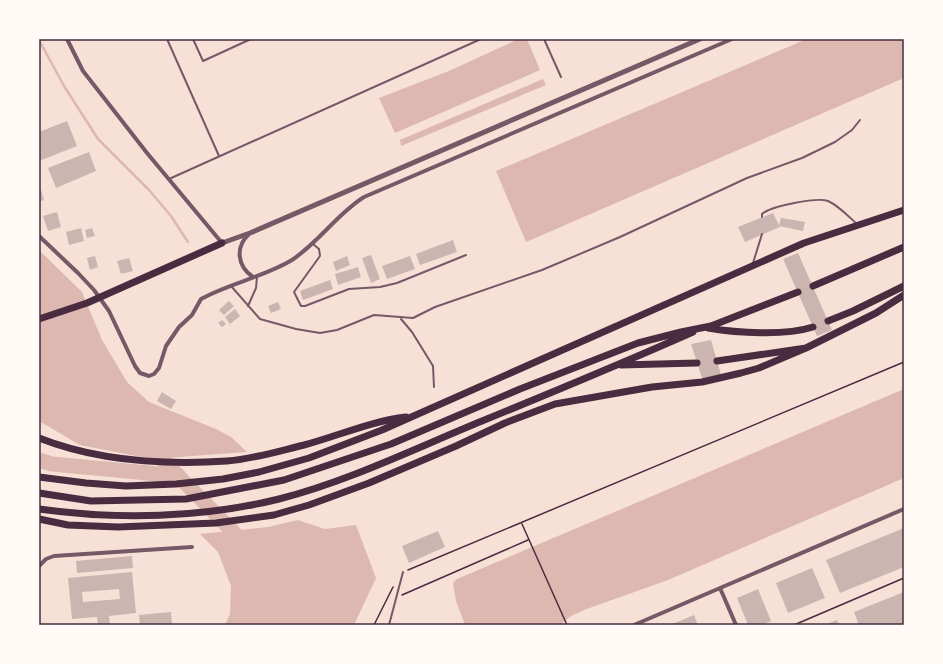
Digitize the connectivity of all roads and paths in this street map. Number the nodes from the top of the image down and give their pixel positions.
1 (66, 39) edge
2 (166, 39) edge
3 (193, 39) edge
4 (251, 39) edge
5 (481, 39) edge
6 (544, 39) edge
7 (700, 39) edge
8 (732, 39) edge
9 (561, 77) dead end
10 (860, 120) dead end
11 (219, 156) junction
12 (168, 179) junction
13 (904, 210) edge
14 (762, 217) dead end
15 (858, 224) junction
16 (250, 233) junction
17 (762, 234) dead end
18 (39, 236) edge
19 (222, 243) junction
20 (312, 244) junction
21 (904, 247) edge
22 (466, 255) dead end
23 (752, 266) junction
24 (255, 276) junction
25 (231, 286) junction
26 (813, 286) dead end
27 (904, 286) edge
28 (798, 292) dead end
29 (904, 295) edge
30 (248, 306) junction
31 (401, 319) junction
32 (39, 320) edge
33 (828, 321) dead end
34 (813, 327) dead end
35 (704, 328) junction
36 (806, 348) junction
37 (717, 361) dead end
38 (904, 362) edge
39 (697, 363) dead end
40 (617, 365) junction
41 (434, 387) dead end
42 (411, 417) junction
43 (39, 438) edge
44 (39, 476) edge
45 (39, 493) edge
46 (39, 509) edge
47 (904, 509) edge
48 (39, 519) edge
49 (522, 524) junction
50 (528, 540) junction
51 (192, 547) dead end
52 (40, 564) edge
53 (403, 572) joint
54 (904, 578) edge
55 (393, 587) dead end
56 (720, 588) junction
57 (398, 596) junction
58 (374, 625) edge
59 (389, 625) edge
60 (567, 625) edge
61 (634, 625) edge
62 (736, 625) edge
63 (794, 625) edge

1 - 12 street
2 - 11 lane
3 - 4 lane
5 - 11 lane
6 - 9 lane
7 - 16 street
8 - 20 street
10 - 31 lane
11 - 12 lane
12 - 19 street
13 - 15 highway
14 - 15 lane
15 - 23 highway
16 - 19 street
16 - 24 street
17 - 23 lane
18 - 25 street
19 - 32 highway
20 - 22 lane
20 - 24 street
21 - 26 highway
23 - 42 highway
24 - 25 street
24 - 30 lane
25 - 30 lane
27 - 33 highway
28 - 35 highway
29 - 36 highway
30 - 31 lane
31 - 41 lane
34 - 35 highway
35 - 40 highway
35 - 45 highway
36 - 37 highway
36 - 48 highway
38 - 49 path
39 - 40 highway
40 - 46 highway
42 - 43 highway
42 - 44 highway
47 - 56 street
49 - 50 path
49 - 53 path
50 - 57 path
50 - 60 path
51 - 52 street
53 - 57 lane
54 - 63 path
55 - 58 path
56 - 61 street
56 - 62 street
57 - 59 lane

